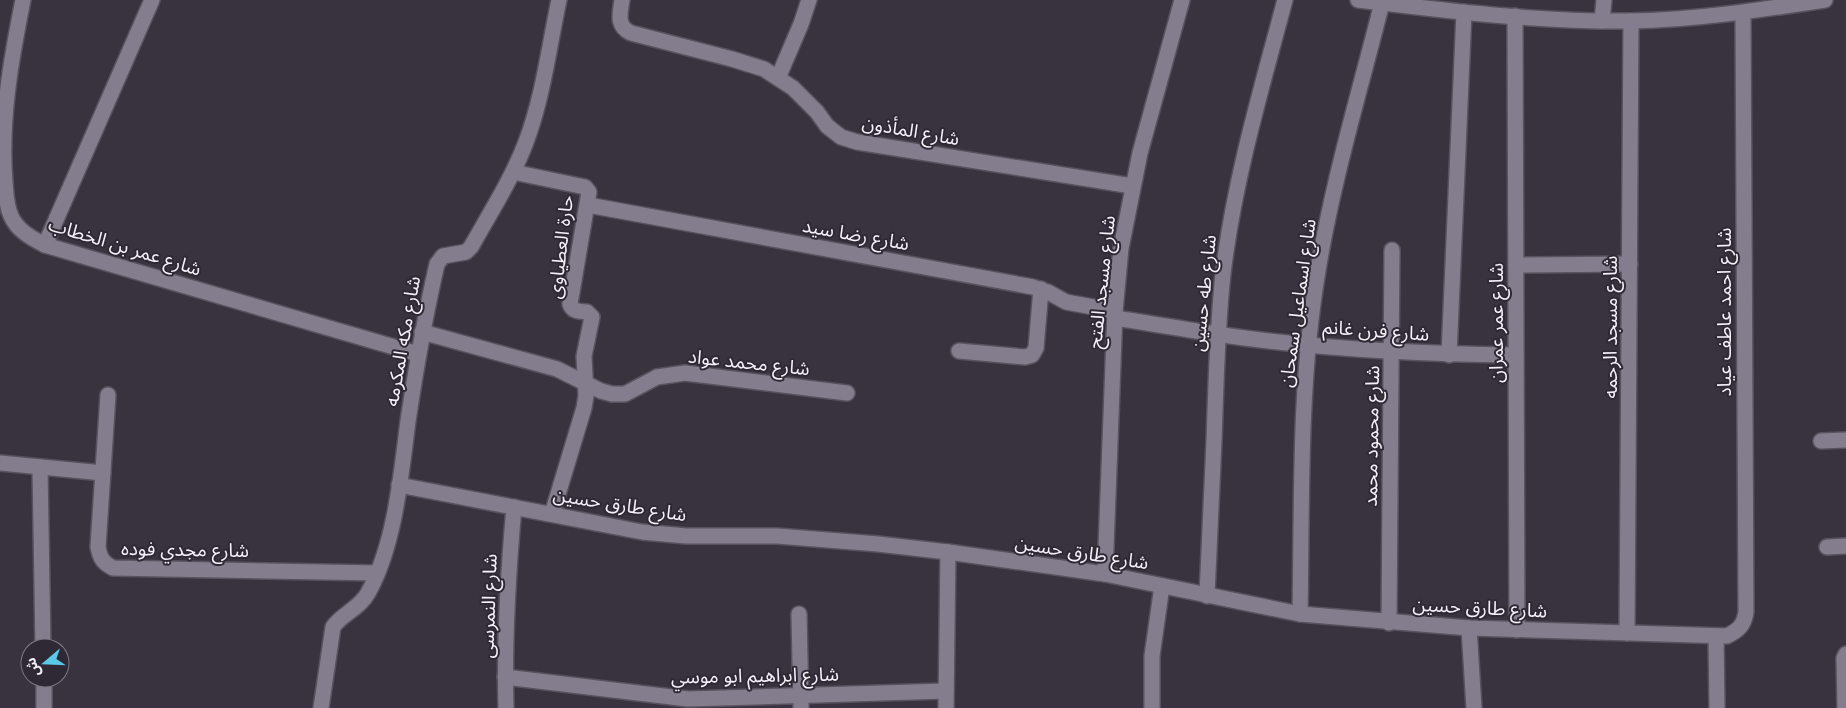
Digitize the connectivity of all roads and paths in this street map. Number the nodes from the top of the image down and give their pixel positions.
1 (23, 0) edge
2 (152, 0) edge
3 (559, 0) edge
4 (622, 0) edge
5 (809, 0) edge
6 (1182, 0) edge
7 (1285, 0) edge
8 (1358, 0) edge
9 (1604, 0) edge
10 (1825, 0) edge
11 (1382, 3) junction
12 (1464, 12) junction
13 (1743, 13) junction
14 (1515, 16) junction
15 (1631, 20) junction
16 (1602, 21) junction
17 (778, 78) junction
18 (2, 93) edge
19 (513, 172) junction
20 (1132, 186) junction
21 (588, 205) junction
22 (45, 245) junction
23 (1392, 250) dead end
24 (1630, 264) junction
25 (1516, 265) junction
26 (1041, 289) junction
27 (1115, 315) junction
28 (422, 332) junction
29 (1217, 334) junction
30 (1308, 345) junction
31 (959, 351) dead end
32 (1391, 351) junction
33 (418, 354) junction
34 (1449, 355) junction
35 (1516, 355) junction
36 (586, 383) junction
37 (847, 393) dead end
38 (108, 395) dead end
39 (1846, 440) edge
40 (1821, 441) dead end
41 (0, 463) edge
42 (40, 467) junction
43 (103, 473) junction
44 (399, 485) junction
45 (514, 507) junction
46 (552, 514) junction
47 (1846, 546) edge
48 (1827, 547) dead end
49 (948, 552) junction
50 (377, 572) junction
51 (1105, 574) junction
52 (1162, 586) junction
53 (1207, 596) junction
54 (1746, 612) joint
55 (800, 614) dead end
56 (1300, 614) junction
57 (1389, 623) junction
58 (1469, 628) junction
59 (1517, 630) junction
60 (1627, 633) junction
61 (1716, 636) junction
62 (43, 638) edge
63 (1846, 654) edge
64 (505, 677) junction
65 (44, 688) edge
66 (946, 691) junction
67 (801, 702) edge
68 (44, 708) edge
69 (320, 708) edge
70 (506, 708) edge
71 (946, 708) edge
72 (1152, 708) edge
73 (1474, 708) edge
74 (1717, 708) edge
75 (1845, 708) edge

1 - 18 street, شارع عمر بن الخطاب
2 - 22 street
3 - 19 street, شارع مكه المكرمه
4 - 17 street, شارع المأذون
5 - 17 street
6 - 20 street, شارع مسجد الفتح
7 - 29 street, شارع طه حسين
8 - 11 street
9 - 16 street
10 - 13 street
11 - 12 street
11 - 30 street, شارع اسماعيل سمحان
12 - 14 street
12 - 34 street
13 - 15 street
13 - 54 street, شارع احمد عاطف عياد
14 - 16 street
14 - 25 street, شارع عمر عمران
15 - 16 street
15 - 24 street, شارع مسجد الرحمه
17 - 20 street, شارع المأذون
18 - 22 street, شارع عمر بن الخطاب
19 - 21 street, حارة العطياوى
19 - 28 street, شارع مكه المكرمه
20 - 27 street, شارع مسجد الفتح
21 - 26 street, شارع رضا سيد
21 - 36 street, حارة العطياوى
22 - 33 street, شارع عمر بن الخطاب
23 - 32 street, شارع محمود محمد
24 - 25 street
24 - 60 street, شارع مسجد الرحمه
25 - 35 street, شارع عمر عمران
26 - 27 street, شارع رضا سيد
26 - 31 street
27 - 29 street, شارع فرن غانم
27 - 51 street, شارع مسجد الفتح
28 - 33 street, شارع مكه المكرمه
28 - 36 street, شارع محمد عواد
29 - 30 street, شارع فرن غانم
29 - 53 street, شارع طه حسين
30 - 32 street, شارع فرن غانم
30 - 56 street, شارع اسماعيل سمحان
32 - 34 street, شارع فرن غانم
32 - 57 street, شارع محمود محمد
33 - 44 street, شارع مكه المكرمه
34 - 35 street, شارع فرن غانم
35 - 59 street, شارع عمر عمران
36 - 37 street, شارع محمد عواد
36 - 46 street, حارة العطياوى
38 - 43 street, شارع مجدي فوده
39 - 40 street
41 - 42 street
42 - 43 street
42 - 62 street
43 - 50 street, شارع مجدي فوده
44 - 45 street, شارع طارق حسين
44 - 50 street, شارع مكه المكرمه
45 - 46 street, شارع طارق حسين
45 - 64 street, شارع النمرسى
46 - 49 street, شارع طارق حسين
47 - 48 street
49 - 51 street, شارع طارق حسين
49 - 66 street
50 - 69 street, شارع مكه المكرمه
51 - 52 street, شارع طارق حسين
52 - 53 street, شارع طارق حسين
52 - 72 street
53 - 56 street, شارع طارق حسين
54 - 61 street, شارع طارق حسين
55 - 67 street
56 - 57 street, شارع طارق حسين
57 - 58 street, شارع طارق حسين
58 - 59 street, شارع طارق حسين
58 - 73 street
59 - 60 street, شارع طارق حسين
60 - 61 street, شارع طارق حسين
61 - 74 street
63 - 75 street
64 - 67 street, شارع ابراهيم ابو موسي
64 - 70 street, شارع النمرسى
65 - 68 street
66 - 67 street, شارع ابراهيم ابو موسي
66 - 71 street

